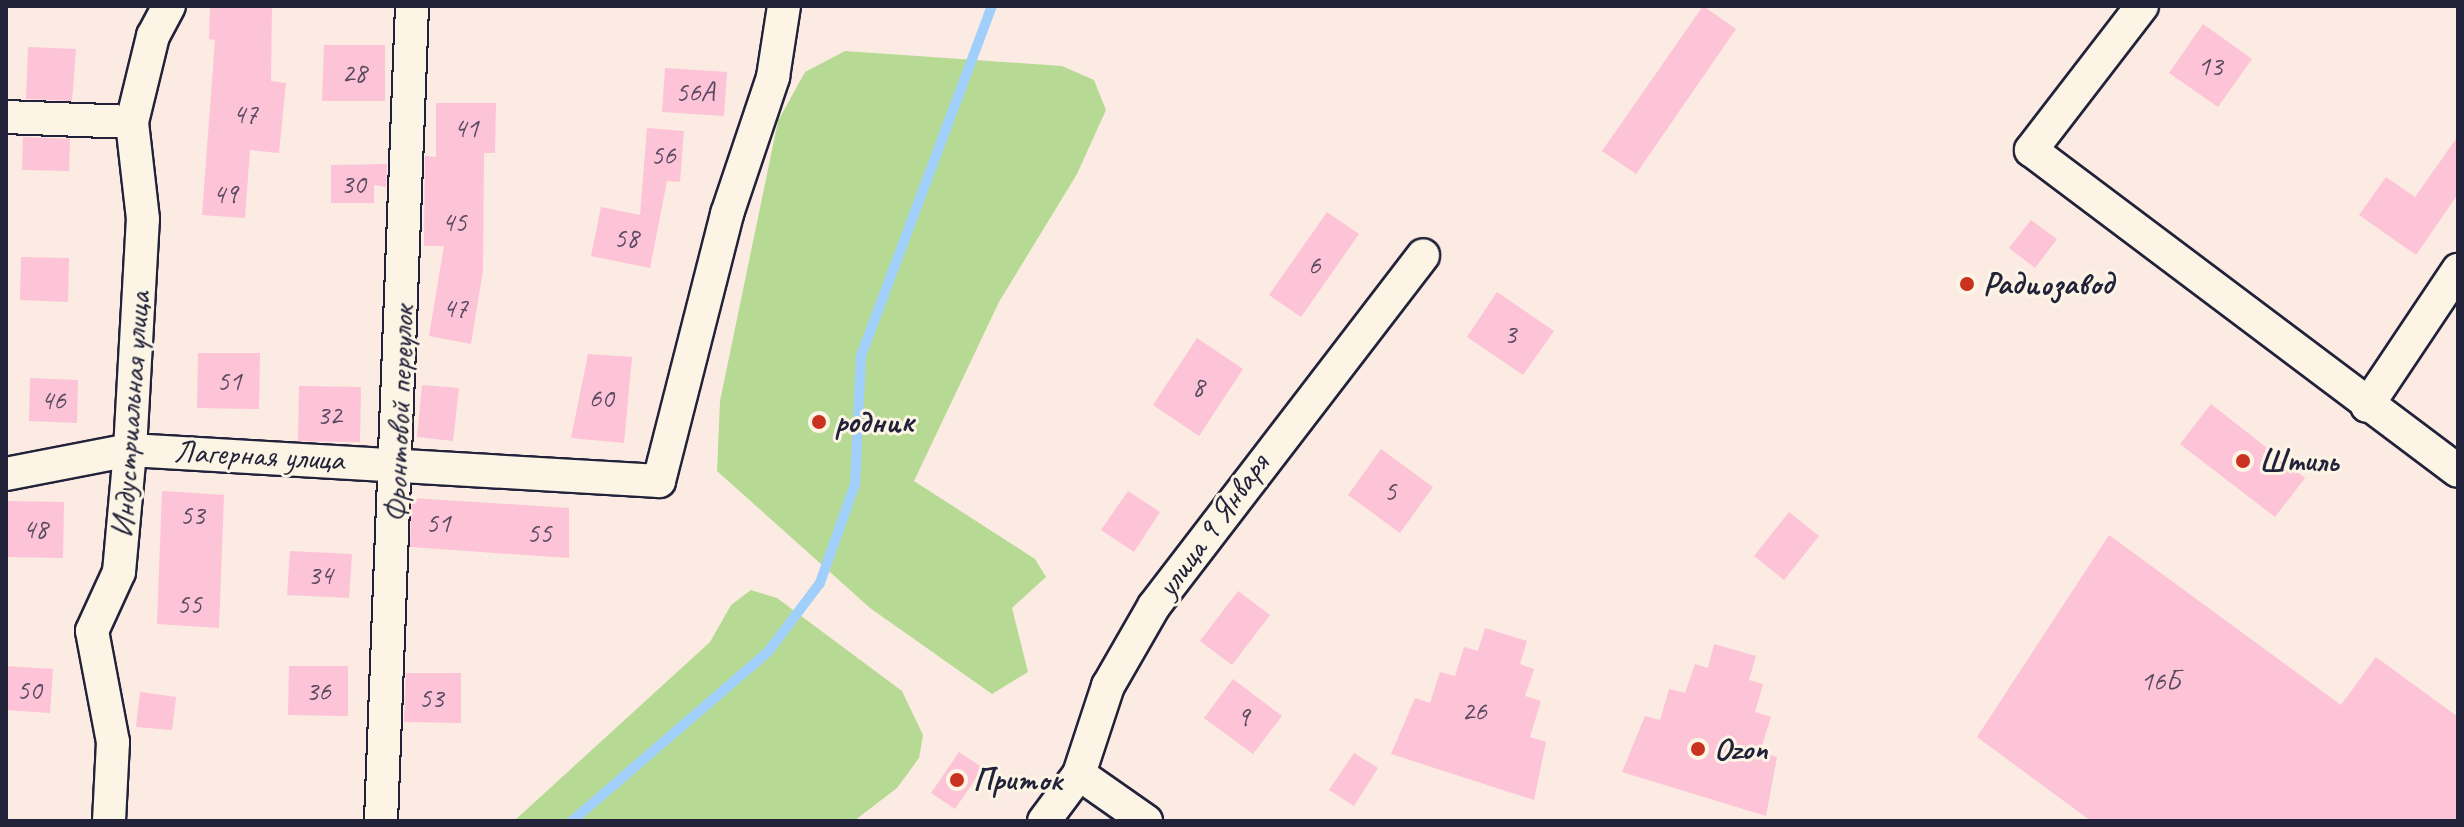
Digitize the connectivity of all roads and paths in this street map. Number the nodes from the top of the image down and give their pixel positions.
1 (169, 6) edge
2 (412, 6) edge
3 (784, 6) edge
4 (2142, 6) edge
5 (6, 117) edge
6 (132, 122) junction
7 (1423, 255) dead end
8 (2458, 270) edge
9 (2367, 406) junction
10 (130, 450) junction
11 (399, 463) junction
12 (2458, 471) edge
13 (6, 474) edge
14 (1079, 774) junction
15 (109, 821) edge
16 (381, 821) edge
17 (1044, 821) edge
18 (1146, 821) edge

1 - 6 street, Индустриальная улица
2 - 11 street, Фронтовой переулок
3 - 11 street, Лагерная улица
4 - 9 street
5 - 6 street
6 - 10 street, Индустриальная улица
7 - 14 street, улица 9 Января
8 - 9 street
9 - 12 street
10 - 11 street, Лагерная улица
10 - 13 street, Лагерная улица
10 - 15 street, Индустриальная улица
11 - 16 street, Фронтовой переулок
14 - 17 street, улица 9 Января
14 - 18 street

